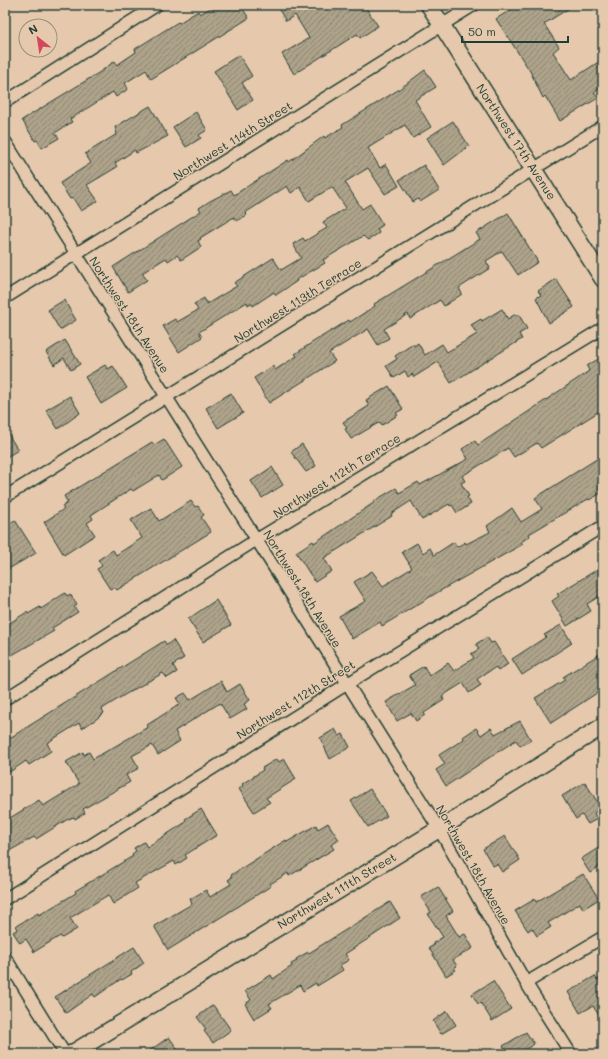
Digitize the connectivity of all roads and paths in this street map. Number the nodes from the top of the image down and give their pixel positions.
1 (157, 5) edge
2 (429, 5) edge
3 (474, 5) edge
4 (442, 26) junction
5 (5, 102) edge
6 (603, 126) edge
7 (5, 141) edge
8 (534, 170) junction
9 (76, 254) junction
10 (603, 278) edge
11 (5, 298) edge
12 (603, 328) edge
13 (167, 397) junction
14 (5, 497) edge
15 (603, 526) edge
16 (256, 540) junction
17 (347, 684) junction
18 (5, 699) edge
19 (603, 726) edge
20 (438, 829) junction
21 (5, 899) edge
22 (603, 937) edge
23 (5, 957) edge
24 (526, 983) junction
25 (65, 1054) edge
26 (71, 1054) edge
27 (571, 1054) edge

1 - 5 street
2 - 4 street, Northwest 17th Avenue
3 - 4 street, Northwest 114th Street
4 - 8 street, Northwest 17th Avenue
4 - 9 street, Northwest 114th Street
6 - 8 street, Northwest 113th Terrace
7 - 9 street, Northwest 18th Avenue
8 - 10 street, Northwest 17th Avenue
8 - 13 street, Northwest 113th Terrace
9 - 11 street, Northwest 114th Street
9 - 13 street, Northwest 18th Avenue
12 - 16 street, Northwest 112th Terrace
13 - 14 street, Northwest 113th Terrace
13 - 16 street, Northwest 18th Avenue
15 - 17 street, Northwest 112th Street
16 - 17 street, Northwest 18th Avenue
16 - 18 street, Northwest 112th Terrace
17 - 20 street, Northwest 18th Avenue
17 - 21 street, Northwest 112th Street
19 - 20 street, Northwest 111th Street
20 - 24 street, Northwest 18th Avenue
20 - 26 street, Northwest 111th Street
22 - 24 street
23 - 25 street
24 - 27 street, Northwest 18th Avenue

